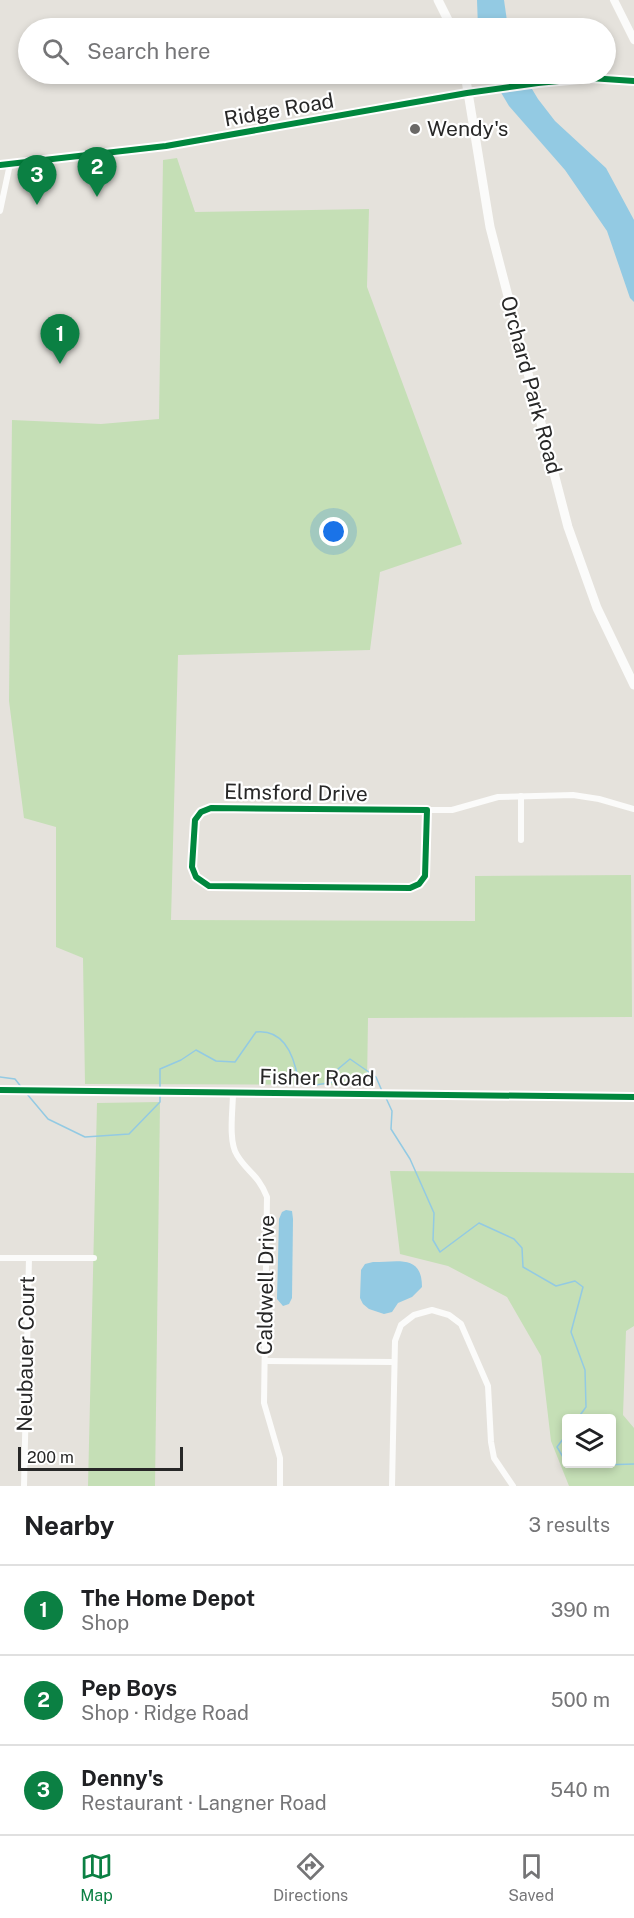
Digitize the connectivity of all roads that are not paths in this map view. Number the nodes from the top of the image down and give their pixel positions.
1 (438, 0) edge
2 (614, 0) edge
3 (447, 18) edge
4 (634, 40) edge
5 (616, 80) edge
6 (634, 81) edge
7 (467, 84) edge
8 (531, 84) edge
9 (469, 93) junction
10 (10, 164) junction
11 (0, 165) edge
12 (0, 211) edge
13 (634, 685) edge
14 (521, 796) junction
15 (634, 809) edge
16 (427, 810) junction
17 (521, 840) dead end
18 (0, 1090) edge
19 (233, 1093) junction
20 (634, 1097) edge
21 (0, 1258) edge
22 (28, 1258) junction
23 (94, 1258) dead end
24 (265, 1361) junction
25 (393, 1362) junction
26 (24, 1486) edge
27 (280, 1486) edge
28 (392, 1486) edge
29 (513, 1486) edge

1 - 3 main road
2 - 4 street
5 - 6 street, Ridge Road
7 - 9 main road, Orchard Park Road
8 - 9 street, Ridge Road
9 - 10 street, Ridge Road
9 - 13 main road, Orchard Park Road
10 - 11 street, Ridge Road
10 - 12 street
14 - 15 street, Elmsford Drive
14 - 16 street, Elmsford Drive
14 - 17 street
16 - 16 street, Elmsford Drive
18 - 19 street, Fisher Road
19 - 20 street, Fisher Road
19 - 24 street, Caldwell Drive
21 - 22 street
22 - 23 street
22 - 26 street, Neubauer Court
24 - 25 street
24 - 27 street, Caldwell Drive
25 - 28 street
25 - 29 street

